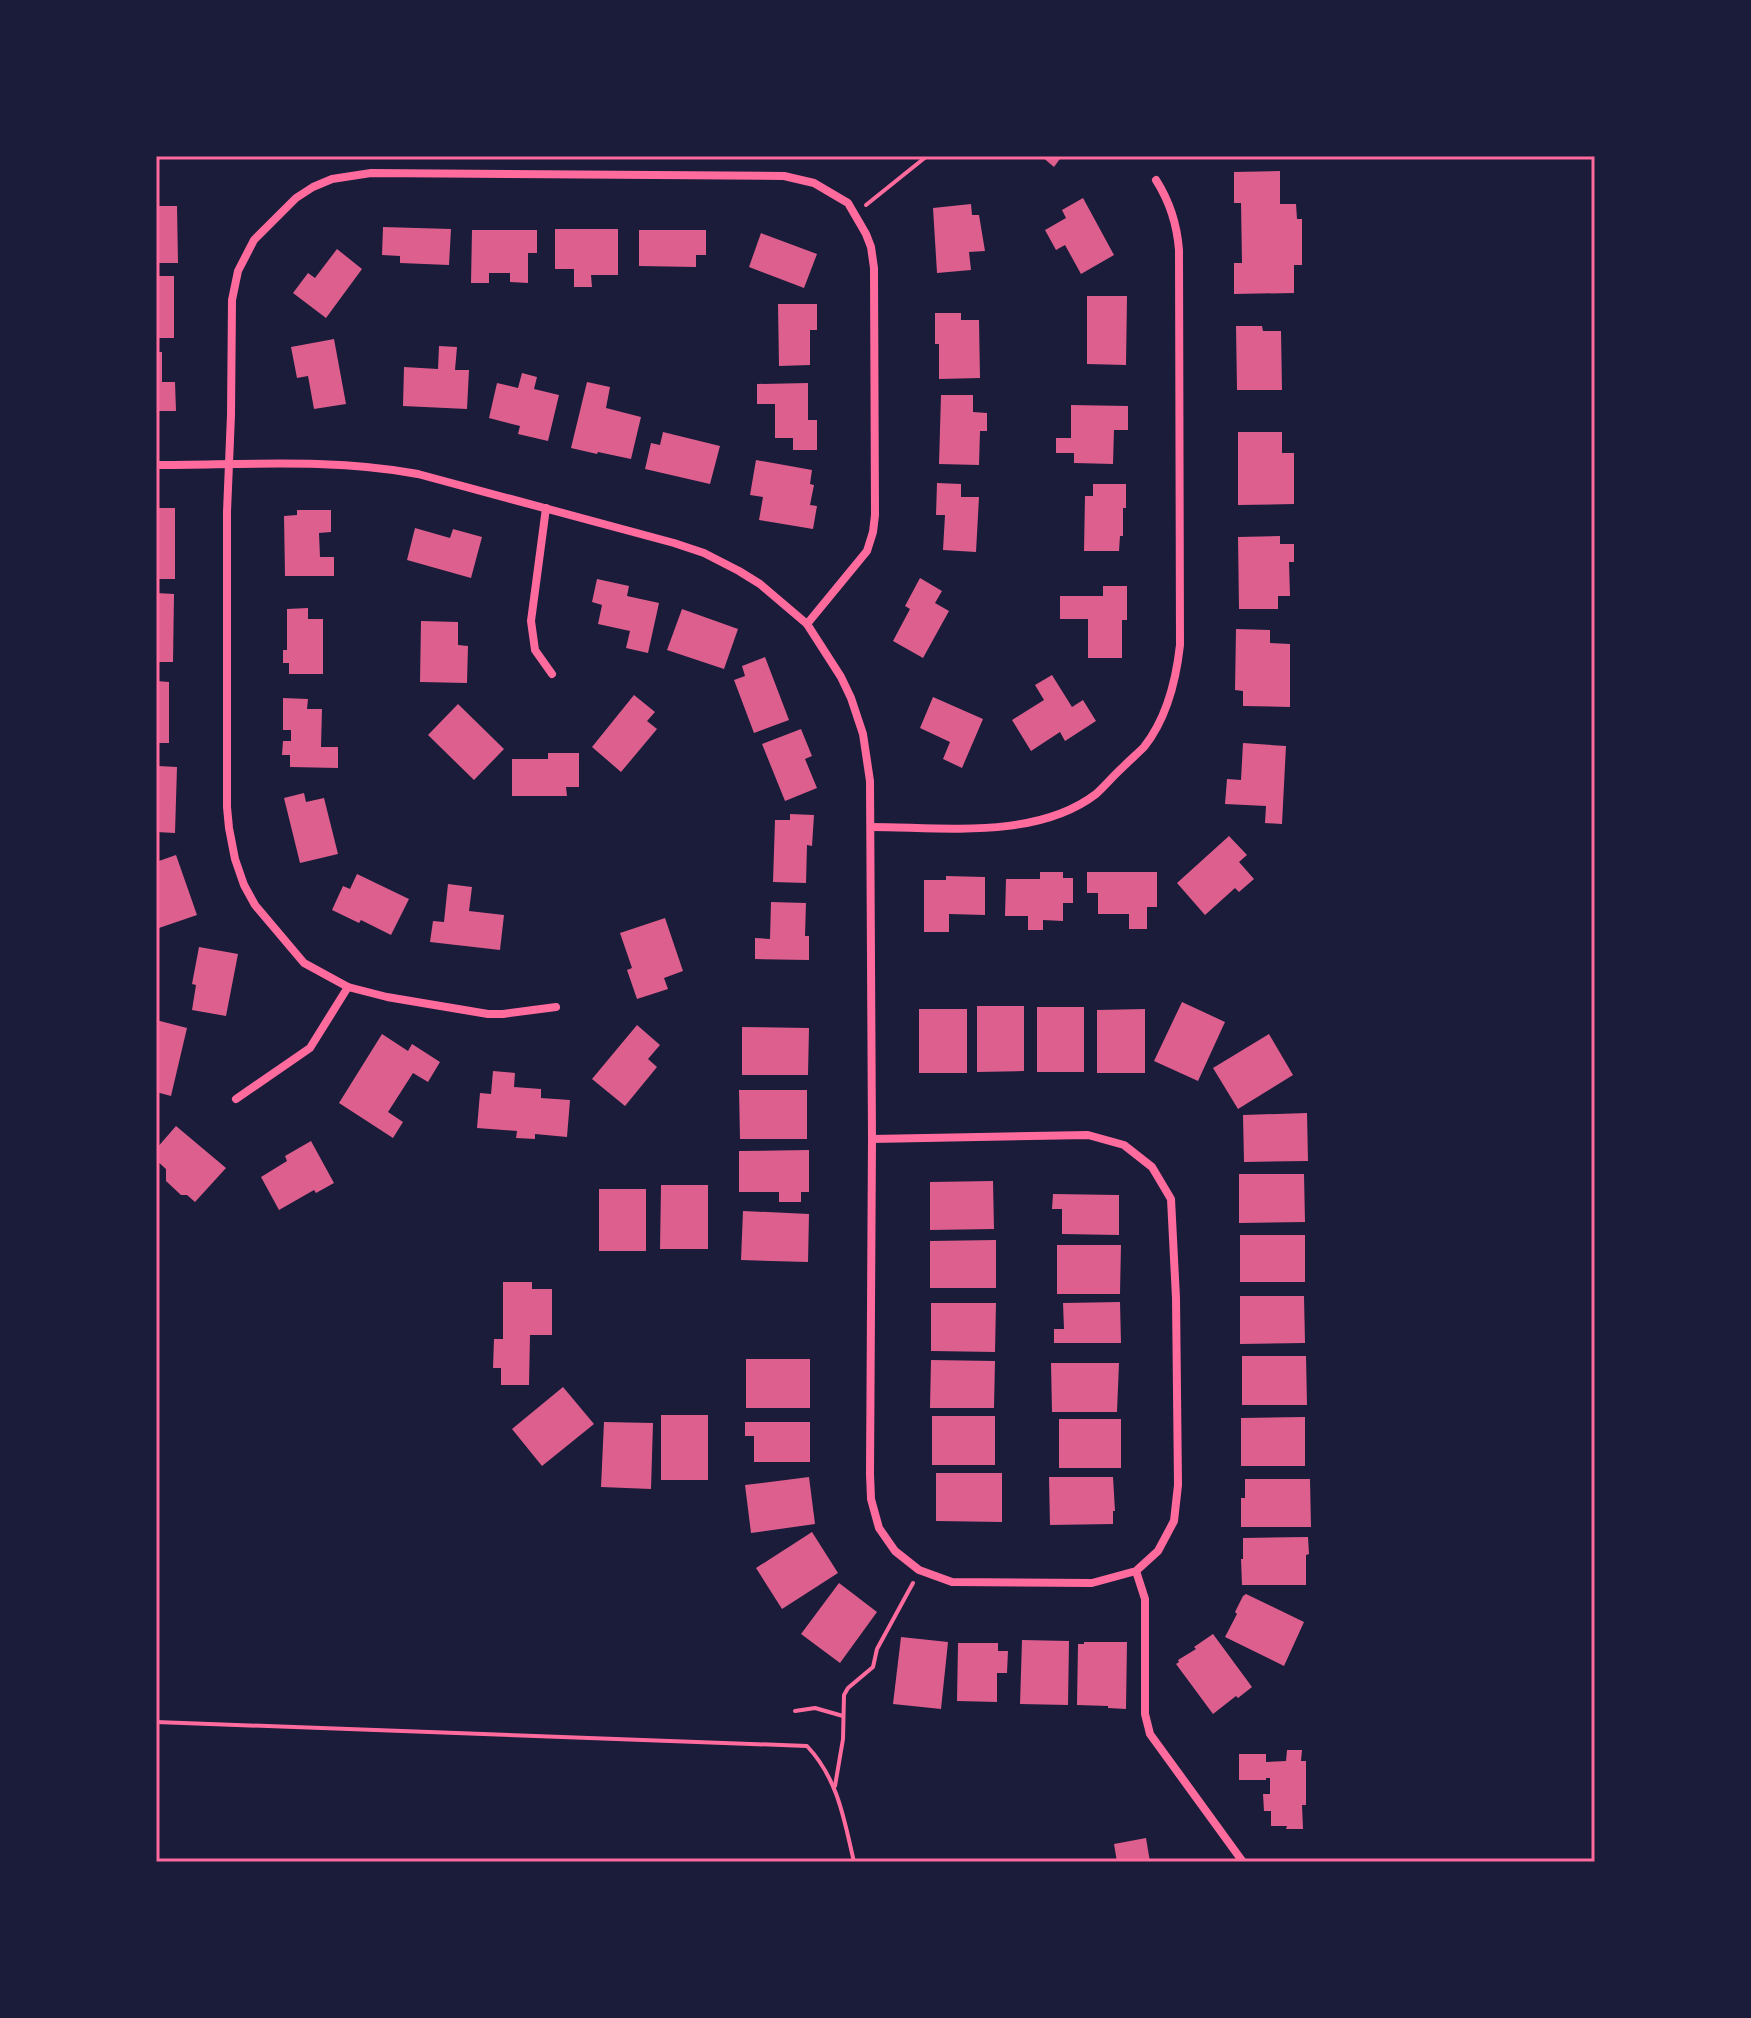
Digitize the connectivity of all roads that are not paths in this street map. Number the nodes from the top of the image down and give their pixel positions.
1 (1156, 180) dead end
2 (156, 465) edge
3 (229, 465) junction
4 (546, 508) junction
5 (807, 624) junction
6 (552, 674) dead end
7 (871, 827) junction
8 (348, 987) junction
9 (556, 1007) dead end
10 (236, 1099) dead end
11 (872, 1139) junction
12 (1136, 1571) junction
13 (1243, 1862) edge

1 - 7 street
2 - 3 street
3 - 4 street
3 - 5 street
3 - 8 street
4 - 5 street
4 - 6 street
5 - 7 street
7 - 11 street
8 - 9 street
8 - 10 street
11 - 12 street
11 - 12 street
12 - 13 street

